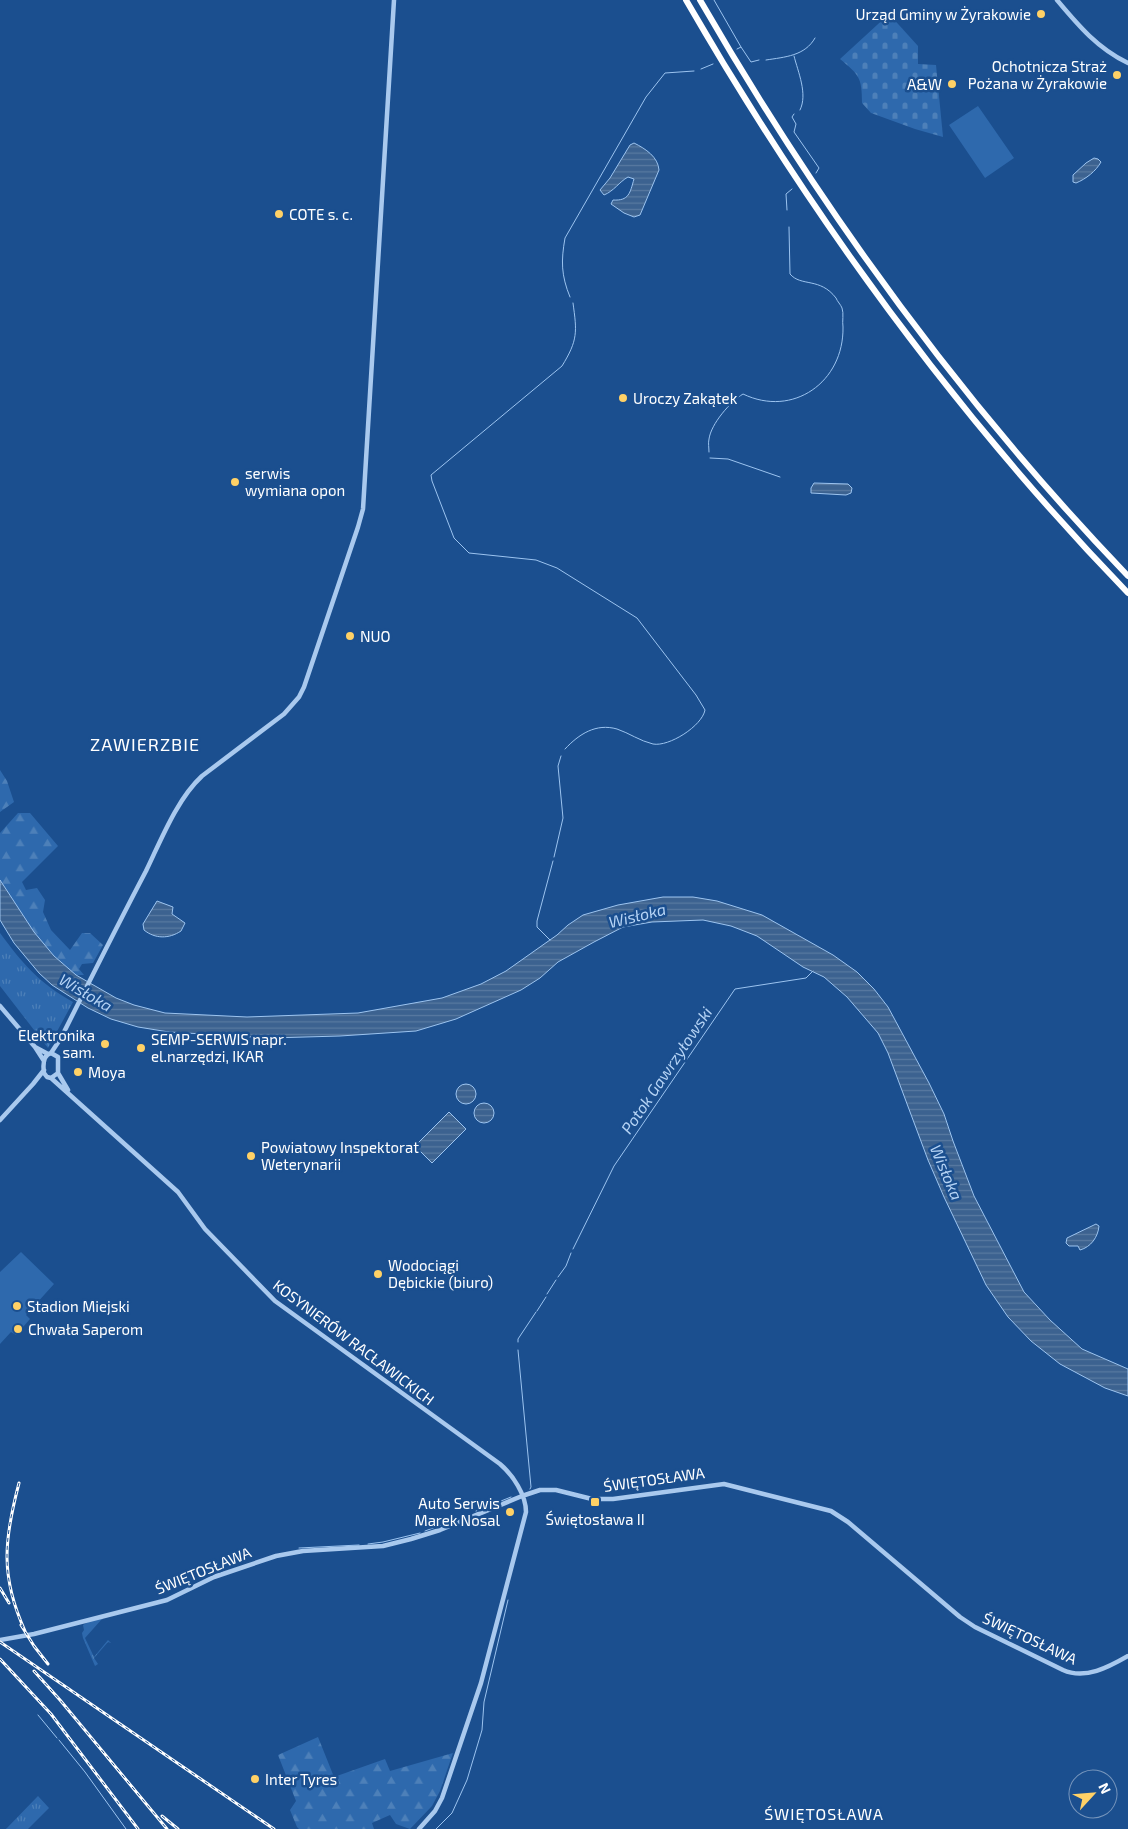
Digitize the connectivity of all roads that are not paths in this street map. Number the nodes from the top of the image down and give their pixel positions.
1 (394, 0) edge
2 (686, 0) edge
3 (700, 0) edge
4 (1057, 0) edge
5 (1128, 63) edge
6 (1128, 576) edge
7 (1128, 593) edge
8 (0, 1006) edge
9 (61, 1038) junction
10 (35, 1047) junction
11 (50, 1054) junction
12 (58, 1057) junction
13 (44, 1061) junction
14 (44, 1070) junction
15 (58, 1073) junction
16 (49, 1077) junction
17 (33, 1084) junction
18 (71, 1096) junction
19 (0, 1120) edge
20 (522, 1496) junction
21 (0, 1640) edge
22 (1128, 1656) edge
23 (419, 1829) edge

1 - 9 street
2 - 7 highway
3 - 6 highway
4 - 5 street
8 - 10 street
9 - 11 street
9 - 12 street
10 - 11 street
10 - 13 street
11 - 12 street
11 - 13 street
12 - 15 street
13 - 14 street
14 - 16 street
14 - 17 street
15 - 16 street
15 - 18 street, KOSYNIERÓW RACŁAWICKICH
16 - 17 street
16 - 18 street, KOSYNIERÓW RACŁAWICKICH
17 - 19 street
18 - 20 street, KOSYNIERÓW RACŁAWICKICH
20 - 21 street, ŚWIĘTOSŁAWA
20 - 22 street, ŚWIĘTOSŁAWA
20 - 23 street

